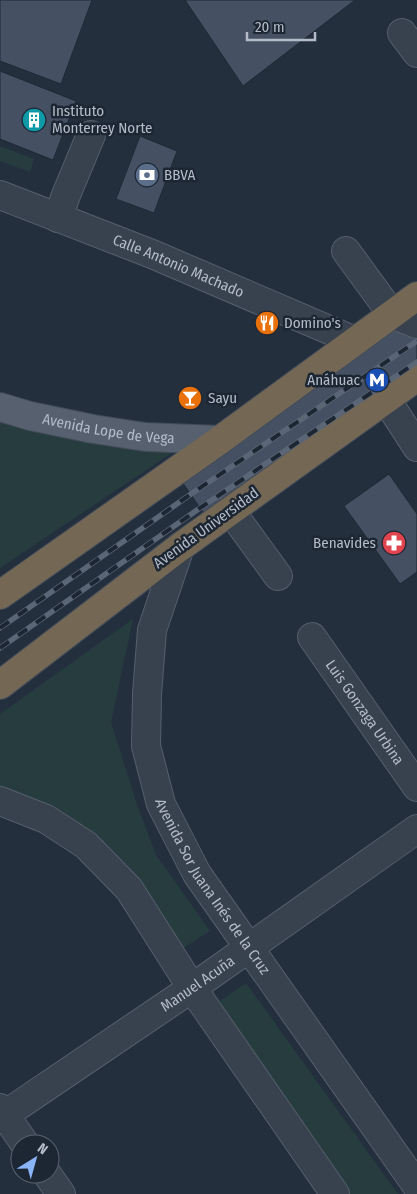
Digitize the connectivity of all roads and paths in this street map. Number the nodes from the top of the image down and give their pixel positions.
1 (91, 135) dead end
2 (0, 195) edge
3 (58, 218) junction
4 (346, 251) dead end
5 (417, 296) edge
6 (392, 314) junction
7 (417, 324) edge
8 (355, 341) junction
9 (417, 377) edge
10 (386, 399) junction
11 (0, 406) edge
12 (410, 426) edge
13 (220, 440) junction
14 (417, 447) edge
15 (230, 510) junction
16 (180, 547) junction
17 (278, 576) dead end
18 (0, 595) edge
19 (312, 638) dead end
20 (2, 678) edge
21 (417, 787) edge
22 (0, 801) edge
23 (417, 829) edge
24 (249, 948) junction
25 (192, 988) junction
26 (1, 1113) edge
27 (17, 1134) edge
28 (417, 1186) edge
29 (335, 1194) edge

1 - 3 street
2 - 3 street, Calle Antonio Machado
3 - 8 street, Calle Antonio Machado
4 - 6 street
5 - 6 highway
6 - 7 street
6 - 8 highway
8 - 13 highway
9 - 10 highway, Avenida Universidad
10 - 12 street
10 - 15 highway, Avenida Universidad
11 - 13 main road, Avenida Lope de Vega
12 - 14 street
13 - 18 highway
15 - 16 highway, Avenida Universidad
15 - 17 street
16 - 20 highway, Avenida Universidad
16 - 24 street, Avenida Sor Juana Inés de la Cruz
19 - 21 street, Luis Gonzaga Urbina
22 - 25 street
23 - 24 street, Manuel Acuña
24 - 25 street, Manuel Acuña
24 - 28 street, Avenida Sor Juana Inés de la Cruz
25 - 26 street, Manuel Acuña
25 - 29 street
26 - 27 street

